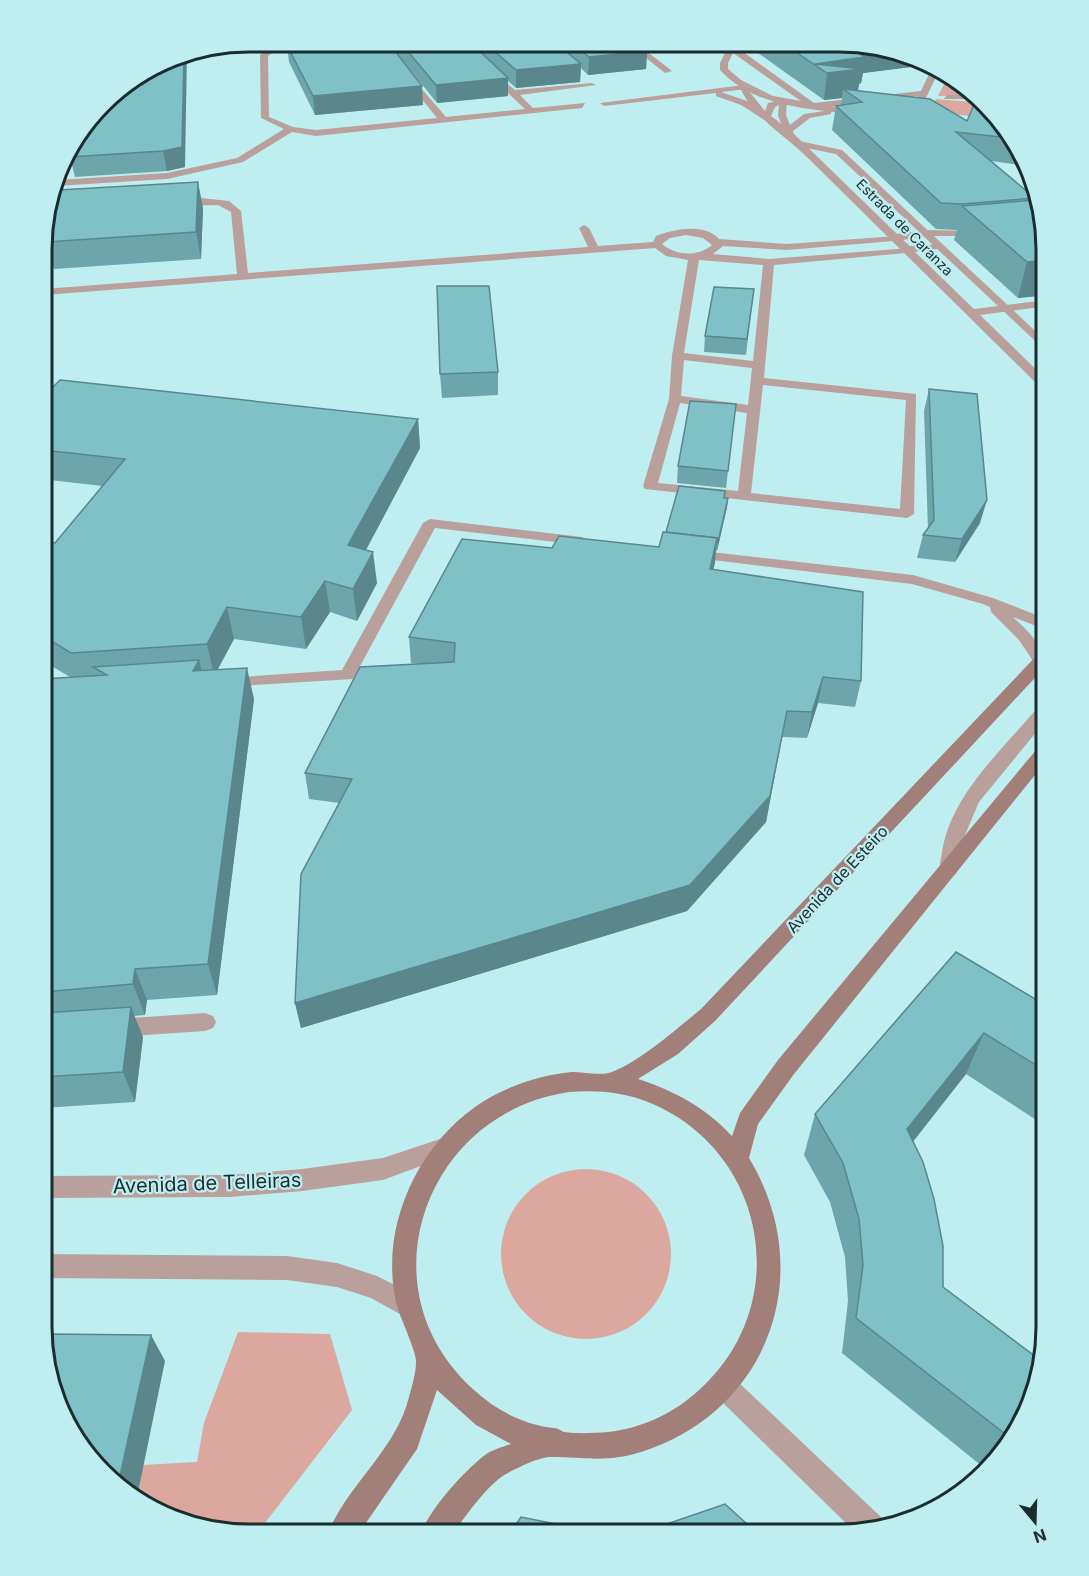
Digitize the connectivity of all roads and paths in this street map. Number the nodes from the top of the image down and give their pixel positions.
1 (268, 52) edge
2 (386, 52) edge
3 (643, 52) edge
4 (730, 52) edge
5 (741, 52) edge
6 (483, 64) edge
7 (668, 71) dead end
8 (932, 76) edge
9 (592, 85) dead end
10 (744, 87) junction
11 (513, 93) junction
12 (699, 93) junction
13 (926, 93) junction
14 (947, 97) dead end
15 (964, 97) edge
16 (784, 101) junction
17 (604, 103) dead end
18 (582, 105) dead end
19 (812, 106) junction
20 (531, 110) junction
21 (849, 110) junction
22 (866, 112) edge
23 (915, 112) edge
24 (767, 117) junction
25 (444, 120) junction
26 (775, 123) junction
27 (291, 129) junction
28 (789, 133) junction
29 (799, 144) junction
30 (64, 183) edge
31 (171, 204) edge
32 (92, 209) edge
33 (56, 211) edge
34 (584, 228) dead end
35 (988, 232) edge
36 (925, 233) junction
37 (893, 238) junction
38 (717, 242) junction
39 (657, 245) junction
40 (939, 246) junction
41 (594, 250) junction
42 (906, 250) junction
43 (694, 256) junction
44 (769, 262) junction
45 (243, 277) junction
46 (52, 291) edge
47 (1036, 305) edge
48 (1004, 309) junction
49 (970, 313) junction
50 (1036, 338) edge
51 (678, 356) junction
52 (757, 365) junction
53 (1036, 376) edge
54 (758, 381) junction
55 (675, 399) junction
56 (755, 410) junction
57 (744, 496) junction
58 (595, 542) edge
59 (678, 552) edge
60 (988, 601) junction
61 (1036, 621) edge
62 (1036, 650) edge
63 (1036, 671) edge
64 (207, 684) edge
65 (1036, 718) edge
66 (1036, 762) edge
67 (949, 869) junction
68 (205, 1022) dead end
69 (100, 1029) edge
70 (611, 1085) junction
71 (440, 1149) junction
72 (737, 1158) junction
73 (52, 1187) edge
74 (52, 1266) edge
75 (405, 1304) junction
76 (430, 1358) junction
77 (726, 1388) junction
78 (553, 1441) junction
79 (865, 1522) edge
80 (348, 1524) edge
81 (442, 1524) edge

1 - 27 street
2 - 25 street
3 - 7 street
4 - 10 street, Estrada de Caranza
5 - 19 street
6 - 11 street
8 - 13 street
9 - 11 street
10 - 12 street
10 - 16 street
10 - 24 street, Estrada de Caranza
11 - 20 street
12 - 17 street
12 - 26 street
13 - 19 street
13 - 23 street
14 - 15 street
16 - 19 street
16 - 24 street
16 - 28 street
18 - 20 street
19 - 21 street
20 - 25 street
21 - 22 street
21 - 28 street
24 - 26 street, Estrada de Caranza
25 - 27 street
26 - 28 street, Estrada de Caranza
27 - 30 street
28 - 29 street, Estrada de Caranza
29 - 36 street
29 - 37 street, Estrada de Caranza
31 - 45 street
32 - 33 street
34 - 41 street
35 - 36 street
36 - 37 street
36 - 40 street
37 - 38 street
37 - 42 street, Estrada de Caranza
38 - 39 street
38 - 43 street
39 - 41 street
39 - 43 street
40 - 42 street
40 - 48 street
41 - 45 street
42 - 44 street
42 - 49 street, Estrada de Caranza
43 - 44 street
43 - 51 street
44 - 52 street
45 - 46 street
47 - 48 street
48 - 49 street
48 - 50 street
49 - 53 street, Estrada de Caranza
51 - 52 street
51 - 55 street
52 - 54 street
54 - 56 street
54 - 57 street
55 - 56 street
55 - 57 street
56 - 57 street
58 - 64 street
59 - 60 street
60 - 61 street
60 - 62 street
63 - 70 main road, Avenida de Esteiro
65 - 67 street
66 - 67 main road
67 - 72 main road
68 - 69 street
70 - 71 main road
70 - 72 main road
71 - 73 street, Avenida de Telleiras
71 - 75 main road
72 - 77 main road
74 - 75 street
75 - 76 main road
76 - 78 main road
76 - 80 main road
77 - 78 main road
77 - 79 street
78 - 81 main road

